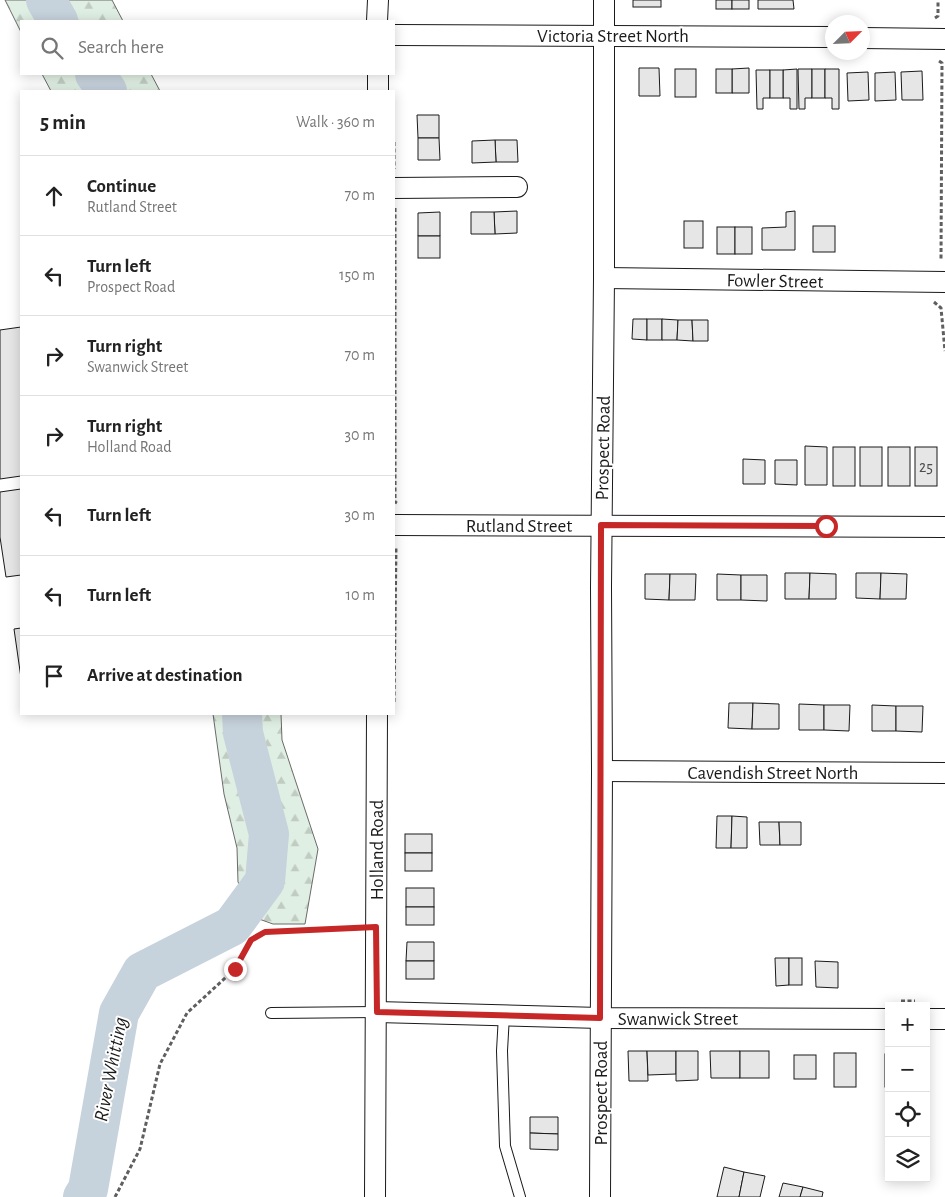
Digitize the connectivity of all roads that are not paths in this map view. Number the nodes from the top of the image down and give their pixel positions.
1 (378, 0) edge
2 (604, 0) edge
3 (377, 20) edge
4 (395, 35) edge
5 (604, 35) junction
6 (825, 37) edge
7 (870, 38) edge
8 (945, 39) edge
9 (378, 75) edge
10 (378, 90) edge
11 (517, 187) dead end
12 (395, 188) edge
13 (604, 278) junction
14 (945, 282) edge
15 (399, 524) edge
16 (601, 525) junction
17 (945, 527) edge
18 (377, 715) edge
19 (602, 771) junction
20 (945, 773) edge
21 (377, 1012) junction
22 (271, 1013) dead end
23 (504, 1015) junction
24 (600, 1018) junction
25 (885, 1019) edge
26 (930, 1019) edge
27 (945, 1020) edge
28 (375, 1197) edge
29 (520, 1197) edge
30 (600, 1197) edge

1 - 3 street
2 - 5 street, Prospect Road
4 - 5 street, Victoria Street North
5 - 6 street, Victoria Street North
5 - 13 street, Prospect Road
7 - 8 street
9 - 10 street
11 - 12 street
13 - 14 street, Fowler Street
13 - 16 street, Prospect Road
15 - 16 street, Rutland Street
16 - 17 street, Rutland Street
16 - 19 street, Prospect Road
18 - 21 street, Holland Road
19 - 20 street, Cavendish Street North
19 - 24 street, Prospect Road
21 - 22 lane
21 - 23 street, Swanwick Street
21 - 28 street, Holland Road
23 - 24 street, Swanwick Street
23 - 29 lane
24 - 25 street, Swanwick Street
24 - 30 street, Prospect Road
26 - 27 street

